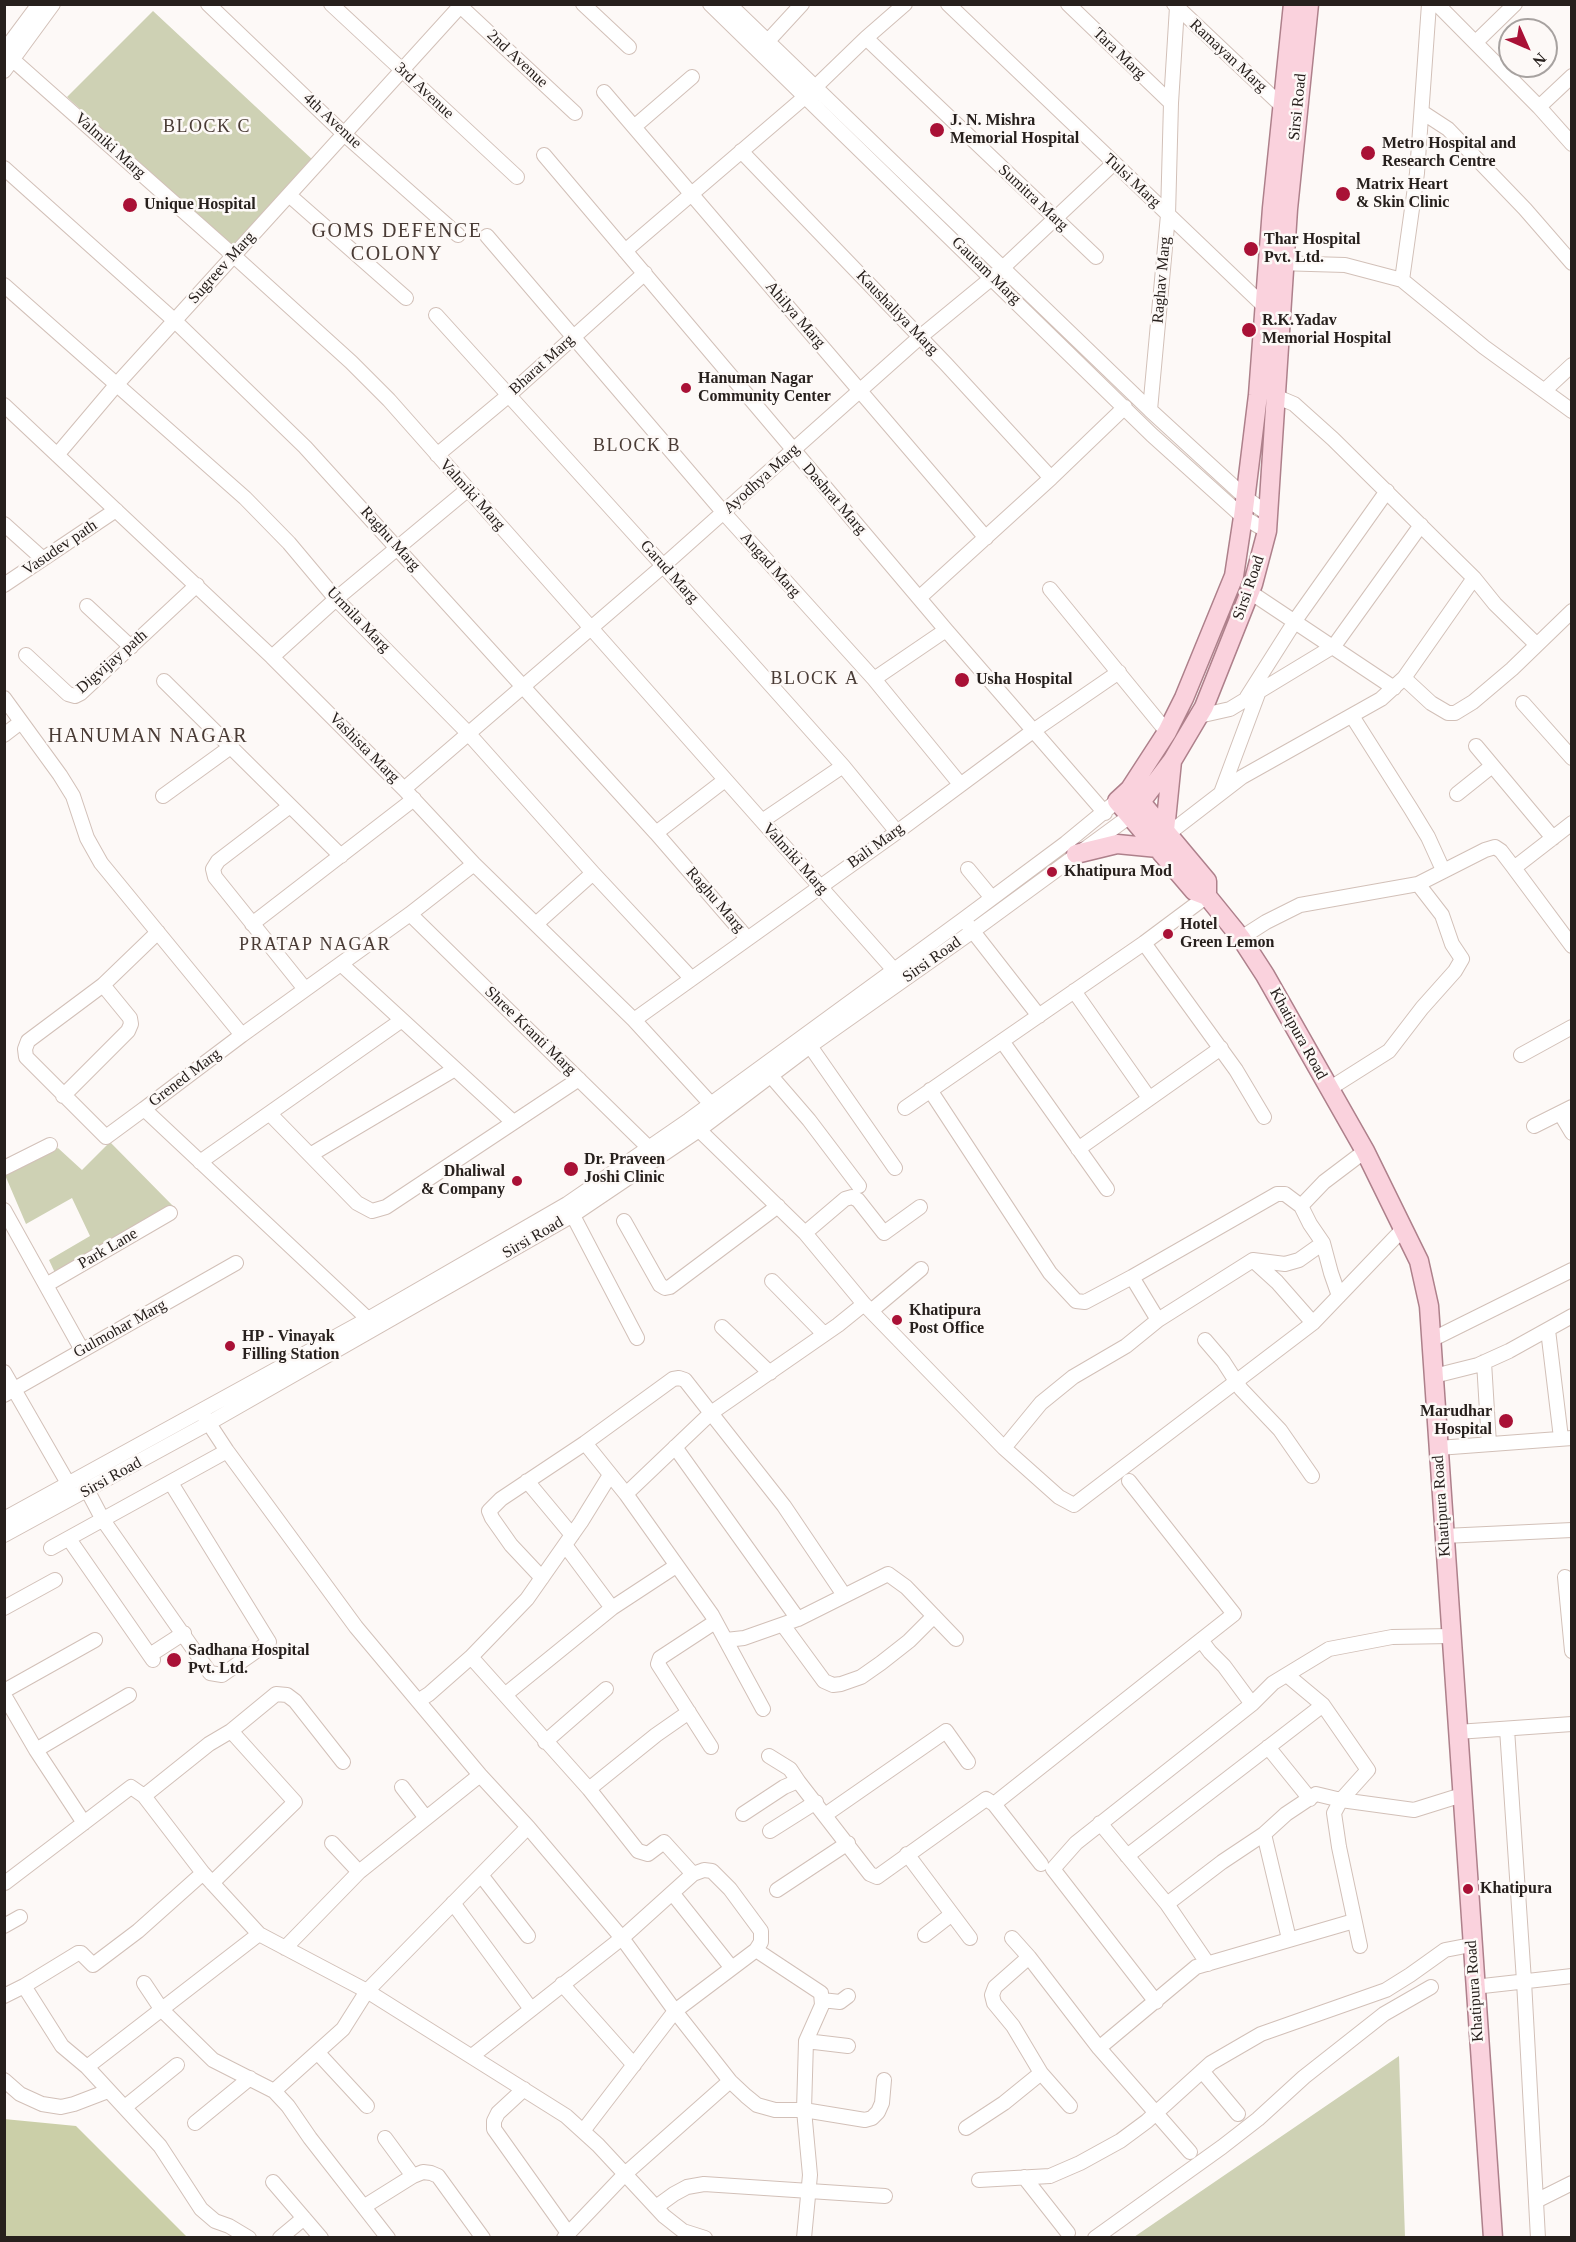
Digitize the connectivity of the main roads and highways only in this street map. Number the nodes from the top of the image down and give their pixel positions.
1 (1293, 4) edge
2 (1309, 4) edge
3 (1276, 263) junction
4 (1172, 761) junction
5 (1117, 801) joint
6 (1136, 809) junction
7 (1164, 838) junction
8 (1076, 854) road end
9 (1493, 2238) edge

1 - 3 main road, Sirsi Road
2 - 3 main road, Sirsi Road
3 - 4 main road, Sirsi Road
3 - 5 main road, Sirsi Road
4 - 6 main road, Sirsi Road
4 - 7 main road
5 - 6 main road, Khatipura Road
6 - 7 main road, Khatipura Road
7 - 8 main road
7 - 9 main road, Khatipura Road

